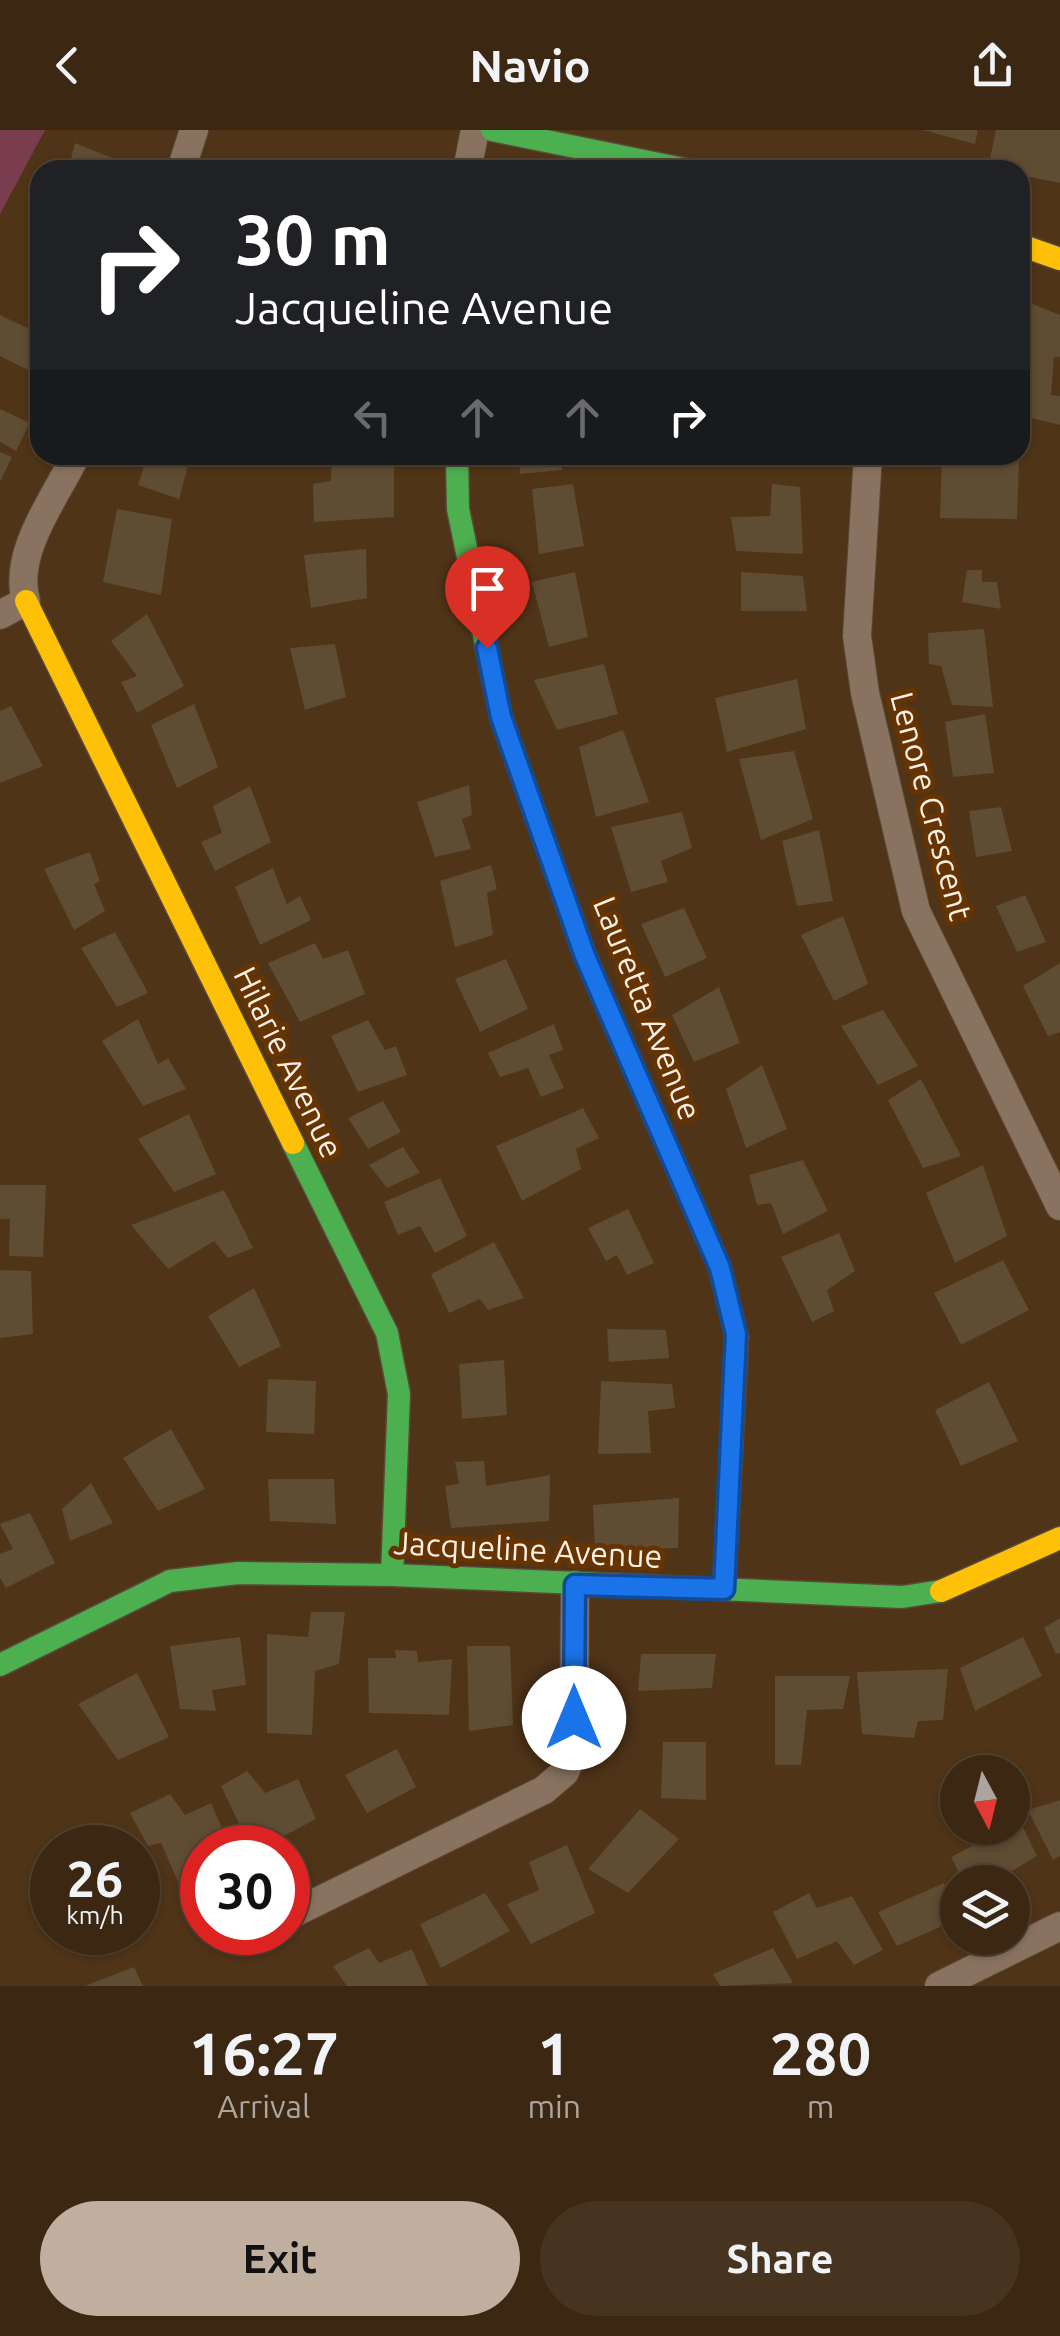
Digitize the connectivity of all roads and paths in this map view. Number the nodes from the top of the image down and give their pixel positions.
1 (194, 130) edge
2 (475, 130) edge
3 (492, 130) edge
4 (185, 160) edge
5 (469, 160) edge
6 (639, 160) edge
7 (1030, 248) edge
8 (1060, 259) edge
9 (71, 465) edge
10 (457, 465) edge
11 (867, 465) edge
12 (26, 600) junction
13 (0, 615) edge
14 (1060, 1206) edge
15 (1060, 1538) edge
16 (392, 1574) junction
17 (575, 1585) junction
18 (724, 1589) junction
19 (0, 1665) edge
20 (310, 1905) edge
21 (1060, 1926) edge
22 (939, 1986) edge

1 - 4 street
2 - 5 street
3 - 6 street
7 - 8 street
9 - 12 street
10 - 18 street, Lauretta Avenue
11 - 14 street, Lenore Crescent
12 - 13 street
12 - 16 street, Hilarie Avenue
15 - 18 street, Jacqueline Avenue
16 - 17 street, Jacqueline Avenue
16 - 19 street, Jacqueline Avenue
17 - 18 street, Jacqueline Avenue
17 - 20 street
21 - 22 street

